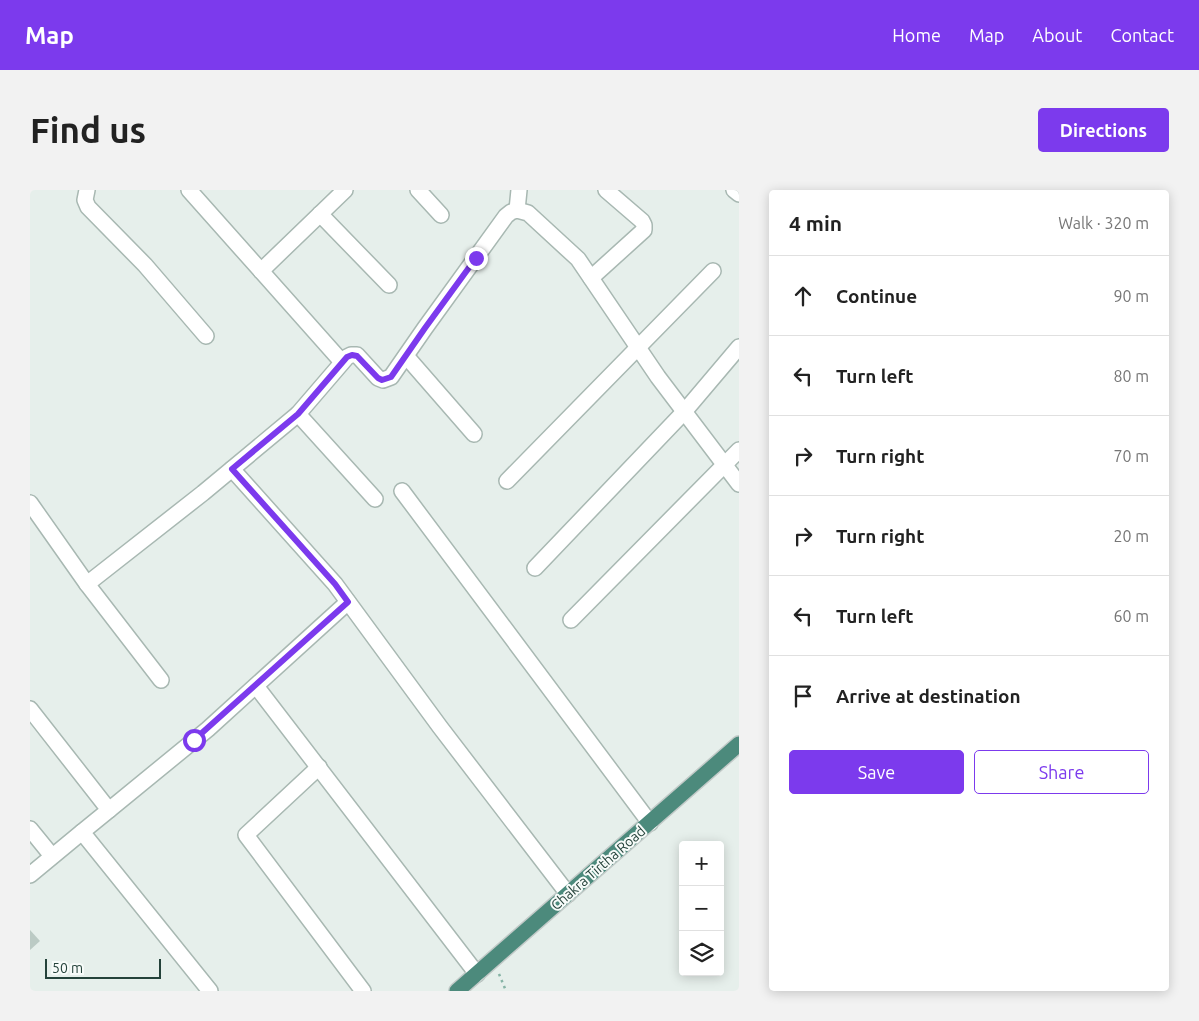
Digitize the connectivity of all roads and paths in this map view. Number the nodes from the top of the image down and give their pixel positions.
1 (87, 190) edge
2 (345, 190) edge
3 (418, 190) edge
4 (520, 190) edge
5 (606, 190) edge
6 (734, 190) edge
7 (199, 193) edge
8 (739, 194) edge
9 (517, 210) junction
10 (320, 214) junction
11 (441, 215) dead end
12 (261, 271) junction
13 (713, 271) dead end
14 (591, 278) junction
15 (389, 285) dead end
16 (206, 336) dead end
17 (638, 347) junction
18 (739, 347) edge
19 (406, 356) junction
20 (342, 362) junction
21 (684, 412) junction
22 (298, 414) junction
23 (474, 434) dead end
24 (739, 450) edge
25 (724, 465) junction
26 (232, 469) junction
27 (506, 481) dead end
28 (739, 484) edge
29 (402, 492) dead end
30 (375, 499) dead end
31 (30, 503) edge
32 (535, 568) dead end
33 (86, 584) junction
34 (348, 602) junction
35 (571, 620) dead end
36 (161, 680) dead end
37 (256, 686) junction
38 (30, 709) edge
39 (739, 744) edge
40 (319, 767) junction
41 (108, 810) junction
42 (650, 822) junction
43 (30, 829) edge
44 (82, 832) junction
45 (52, 856) junction
46 (30, 875) edge
47 (568, 894) junction
48 (477, 974) junction
49 (210, 991) edge
50 (363, 991) edge
51 (457, 991) edge

1 - 16 street
2 - 10 street
3 - 11 street
4 - 9 street
5 - 14 street
6 - 8 street
7 - 12 street
9 - 14 street
9 - 19 street
10 - 12 street
10 - 15 street
12 - 20 street
13 - 17 street
14 - 17 street
17 - 21 street
17 - 27 street
18 - 21 street
19 - 20 street
19 - 23 street
20 - 22 street
21 - 25 street
21 - 32 street
22 - 26 street
22 - 30 street
24 - 25 street
25 - 28 street
25 - 35 street
26 - 33 street
26 - 34 street
29 - 42 street
31 - 33 street
33 - 36 street
34 - 37 street
34 - 47 street
37 - 40 street
37 - 41 street
38 - 41 street
39 - 42 highway, Chakra Tirtha Road
40 - 48 street
40 - 50 street
41 - 44 street
42 - 47 highway, Chakra Tirtha Road
43 - 45 street
44 - 45 street
44 - 49 street
45 - 46 street
47 - 48 highway, Chakra Tirtha Road
48 - 51 highway, Chakra Tirtha Road

